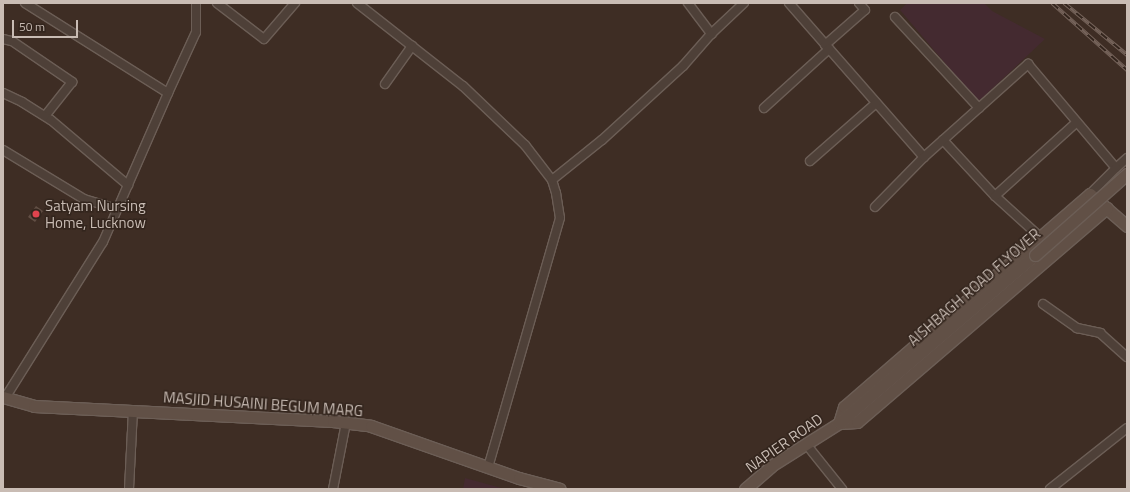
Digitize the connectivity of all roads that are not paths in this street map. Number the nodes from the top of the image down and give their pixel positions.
1 (25, 3) edge
2 (196, 3) edge
3 (217, 3) edge
4 (295, 3) edge
5 (357, 3) edge
6 (688, 3) edge
7 (744, 3) edge
8 (789, 3) edge
9 (859, 3) edge
10 (895, 17) dead end
11 (711, 34) junction
12 (3, 39) edge
13 (412, 46) junction
14 (827, 47) junction
15 (385, 84) dead end
16 (3, 93) edge
17 (168, 93) junction
18 (876, 103) junction
19 (764, 108) dead end
20 (979, 108) junction
21 (45, 116) junction
22 (1077, 122) junction
23 (943, 140) junction
24 (3, 150) edge
25 (924, 157) junction
26 (1127, 158) edge
27 (810, 160) dead end
28 (1116, 168) junction
29 (1127, 174) edge
30 (552, 180) junction
31 (128, 185) junction
32 (1090, 194) junction
33 (995, 196) junction
34 (875, 208) dead end
35 (1107, 208) junction
36 (117, 210) junction
37 (1127, 226) edge
38 (1040, 237) junction
39 (1043, 304) dead end
40 (1127, 357) edge
41 (4, 398) edge
42 (133, 411) junction
43 (346, 422) junction
44 (840, 423) junction
45 (1127, 428) edge
46 (806, 444) junction
47 (488, 468) junction
48 (129, 489) edge
49 (333, 489) edge
50 (560, 489) edge
51 (745, 489) edge
52 (842, 489) edge
53 (1050, 489) edge

1 - 17 street
2 - 17 street
3 - 4 street
5 - 13 street
6 - 11 street
7 - 11 street
8 - 14 street
9 - 14 street
10 - 20 street
11 - 30 street
12 - 21 street
13 - 15 street
13 - 30 street
14 - 18 street
14 - 19 street
16 - 21 street
17 - 31 street
18 - 25 street
18 - 27 street
20 - 22 street
20 - 23 street
21 - 31 street
22 - 28 street
22 - 33 street
23 - 25 street
23 - 33 street
24 - 36 street
25 - 34 street
26 - 28 street
28 - 32 street
29 - 44 street, AISHBAGH ROAD FLYOVER, bridge
30 - 47 street
31 - 36 street
32 - 35 street
32 - 38 street
33 - 38 street
35 - 37 street
35 - 44 street
36 - 41 street
38 - 44 street
39 - 40 street
41 - 42 street, MASJID HUSAINI BEGUM MARG
42 - 43 street, MASJID HUSAINI BEGUM MARG
42 - 48 street
43 - 47 street, MASJID HUSAINI BEGUM MARG
43 - 49 street
44 - 46 street, NAPIER ROAD
45 - 53 street
46 - 51 street, NAPIER ROAD
46 - 52 street
47 - 50 street, MASJID HUSAINI BEGUM MARG

